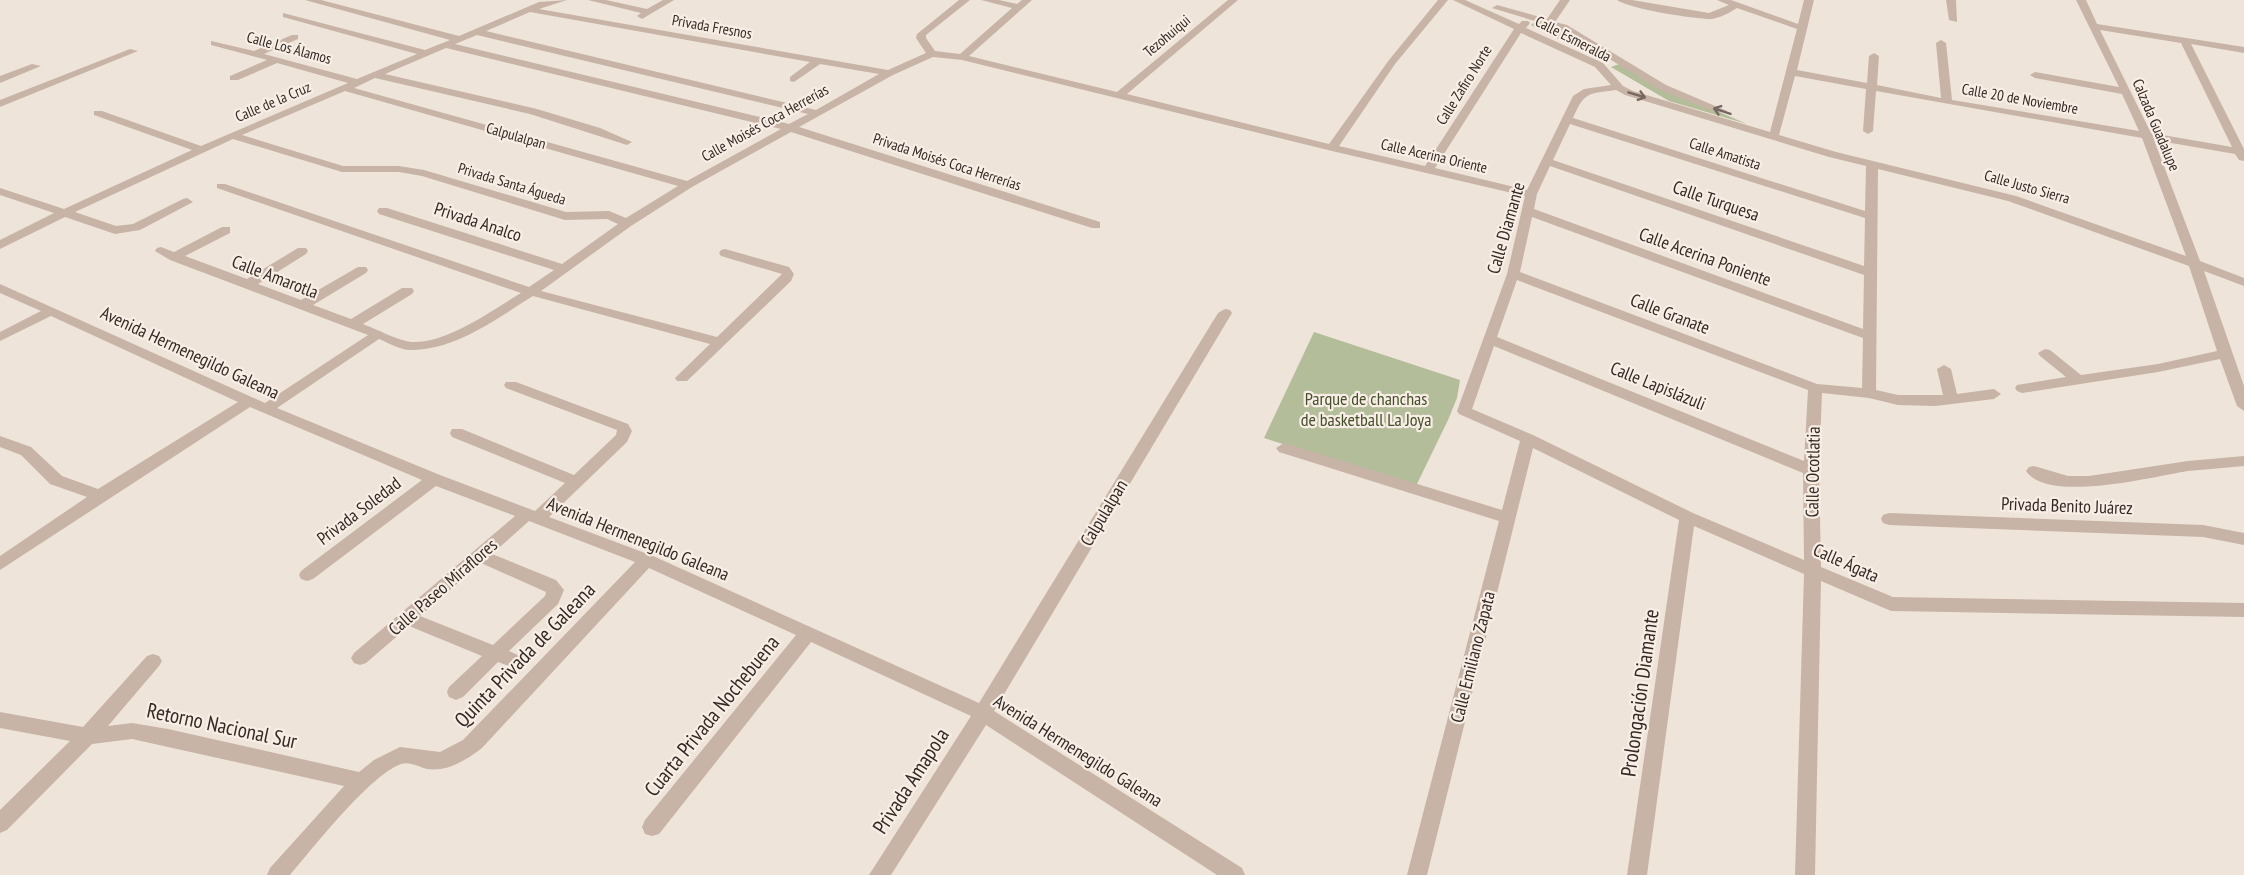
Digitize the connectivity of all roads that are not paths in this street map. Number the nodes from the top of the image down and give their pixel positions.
1 (310, 0) edge
2 (559, 0) edge
3 (592, 0) edge
4 (669, 0) edge
5 (965, 0) edge
6 (987, 0) edge
7 (1233, 0) edge
8 (1443, 0) edge
9 (1458, 0) edge
10 (1478, 0) edge
11 (1565, 0) edge
12 (1622, 0) edge
13 (1722, 0) edge
14 (1809, 0) edge
15 (1951, 0) edge
16 (2080, 2) edge
17 (1024, 3) edge
18 (1737, 6) junction
19 (530, 10) junction
20 (649, 12) junction
21 (286, 15) dead end
22 (1528, 18) junction
23 (1954, 20) dead end
24 (1550, 22) junction
25 (624, 26) junction
26 (2095, 26) junction
27 (1520, 28) junction
28 (1802, 28) junction
29 (477, 32) junction
30 (295, 37) dead end
31 (459, 39) junction
32 (2184, 40) junction
33 (214, 43) dead end
34 (1941, 43) dead end
35 (445, 45) junction
36 (2244, 50) edge
37 (133, 51) dead end
38 (425, 53) junction
39 (255, 54) junction
40 (932, 54) junction
41 (1874, 56) dead end
42 (962, 57) junction
43 (276, 60) junction
44 (817, 60) junction
45 (1619, 60) junction
46 (1599, 65) junction
47 (36, 66) dead end
48 (1792, 72) junction
49 (889, 73) junction
50 (374, 75) junction
51 (2035, 75) dead end
52 (234, 78) dead end
53 (794, 79) dead end
54 (0, 80) edge
55 (356, 82) junction
56 (1617, 87) junction
57 (344, 88) junction
58 (1873, 88) junction
59 (2125, 91) junction
60 (1120, 95) junction
61 (1947, 102) junction
62 (0, 104) edge
63 (98, 113) dead end
64 (817, 113) junction
65 (1568, 120) junction
66 (790, 128) junction
67 (1868, 131) dead end
68 (1774, 134) junction
69 (232, 136) junction
70 (2147, 136) junction
71 (627, 142) dead end
72 (1332, 148) junction
73 (202, 150) junction
74 (2242, 154) edge
75 (1548, 162) junction
76 (1872, 165) junction
77 (1428, 171) junction
78 (688, 185) junction
79 (221, 186) dead end
80 (0, 191) edge
81 (1531, 194) junction
82 (187, 202) dead end
83 (382, 211) dead end
84 (1528, 211) junction
85 (66, 212) junction
86 (1873, 217) junction
87 (627, 223) junction
88 (1096, 225) dead end
89 (226, 230) dead end
90 (0, 245) edge
91 (161, 251) dead end
92 (302, 251) dead end
93 (725, 253) dead end
94 (174, 256) junction
95 (2196, 265) junction
96 (562, 268) junction
97 (362, 270) dead end
98 (1872, 273) junction
99 (1513, 274) junction
100 (2244, 282) edge
101 (247, 285) junction
102 (0, 288) edge
103 (407, 291) dead end
104 (531, 292) junction
105 (301, 306) junction
106 (52, 311) junction
107 (1225, 313) dead end
108 (351, 326) junction
109 (377, 335) junction
110 (1870, 336) junction
111 (0, 337) edge
112 (1490, 339) junction
113 (720, 342) junction
114 (2046, 353) dead end
115 (2224, 354) junction
116 (1944, 369) dead end
117 (682, 378) dead end
118 (2079, 380) junction
119 (511, 385) dead end
120 (1815, 388) junction
121 (2022, 388) dead end
122 (1869, 393) junction
123 (1994, 394) dead end
124 (1951, 400) junction
125 (249, 401) junction
126 (2244, 406) edge
127 (266, 409) junction
128 (1464, 411) joint
129 (457, 433) dead end
130 (1528, 439) junction
131 (0, 441) edge
132 (1284, 448) dead end
133 (2244, 461) edge
134 (1811, 470) junction
135 (2034, 471) dead end
136 (434, 479) junction
137 (577, 482) junction
138 (100, 496) junction
139 (532, 517) junction
140 (1687, 517) junction
141 (1508, 518) junction
142 (1888, 519) dead end
143 (2244, 539) edge
144 (478, 555) junction
145 (646, 560) junction
146 (0, 564) edge
147 (1813, 570) junction
148 (308, 575) dead end
149 (2244, 610) edge
150 (407, 618) junction
151 (808, 633) junction
152 (497, 653) junction
153 (360, 658) dead end
154 (514, 661) dead end
155 (153, 662) dead end
156 (456, 692) dead end
157 (983, 713) junction
158 (0, 720) edge
159 (87, 736) junction
160 (362, 781) junction
161 (0, 824) edge
162 (652, 827) dead end
163 (277, 875) edge
164 (879, 875) edge
165 (1235, 875) edge
166 (1417, 875) edge
167 (1637, 875) edge
168 (1805, 875) edge

1 - 31 street
2 - 19 street, Calle de la Cruz
3 - 20 street
4 - 20 street
5 - 40 street
6 - 17 street
7 - 60 street, Tezohuiqui
8 - 72 street
9 - 27 street, Calle Esmeralda
10 - 22 street, Calle Esmeralda
11 - 24 street
12 - 18 street
13 - 18 street
14 - 28 street
15 - 23 street
16 - 26 street, Calzada Guadalupe
17 - 42 street
18 - 28 street
19 - 25 street, Privada Fresnos
19 - 29 street, Calle de la Cruz
20 - 25 street
21 - 38 street
22 - 24 street, Calle Esmeralda
22 - 27 street, Calle Zafiro Norte
24 - 45 street, Calle Esmeralda
25 - 44 street, Privada Fresnos
26 - 32 street
26 - 59 street, Calzada Guadalupe
27 - 46 street, Calle Esmeralda
27 - 77 street, Calle Zafiro Norte
28 - 48 street
29 - 31 street, Calle de la Cruz
29 - 64 street
30 - 39 street
31 - 35 street, Calle de la Cruz
32 - 36 street
32 - 74 street
33 - 39 street, Calle Los Álamos
34 - 61 street
35 - 38 street, Calle de la Cruz
35 - 66 street, Privada Moisés Coca Herrerías
37 - 62 street
38 - 50 street, Calle de la Cruz
39 - 43 street, Calle Los Álamos
40 - 42 street, Calle Moisés Coca Herrerías
40 - 49 street, Calle Moisés Coca Herrerías
41 - 58 street
42 - 60 street, Calle Moisés Coca Herrerías
43 - 52 street
43 - 55 street, Calle Los Álamos
44 - 49 street, Privada Fresnos
44 - 53 street
45 - 46 street
68 -> 45 street, Calle Esmeralda
46 - 56 street, Calle Esmeralda
47 - 54 street
48 - 58 street, Calle 20 de Noviembre
48 - 68 street
49 - 64 street, Calle Moisés Coca Herrerías
50 - 55 street, Calle de la Cruz
50 - 71 street
51 - 59 street
55 - 57 street, Calle de la Cruz
56 - 65 street, Calle Diamante
56 -> 68 street, Calle Esmeralda
57 - 69 street, Calle de la Cruz
57 - 78 street, Calpulalpan
58 - 61 street, Calle 20 de Noviembre
58 - 67 street
59 - 70 street, Calzada Guadalupe
60 - 72 street, Calle Moisés Coca Herrerías
61 - 70 street, Calle 20 de Noviembre
63 - 73 street
64 - 66 street, Calle Moisés Coca Herrerías
65 - 75 street, Calle Diamante
65 - 86 street, Calle Amatista
66 - 78 street, Calle Moisés Coca Herrerías
66 - 88 street, Privada Moisés Coca Herrerías
68 - 76 street, Calle Justo Sierra
69 - 73 street, Calle de la Cruz
69 - 87 street, Privada Santa Águeda
70 - 74 street, Calle 20 de Noviembre
70 - 95 street, Calzada Guadalupe
72 - 77 street, Calle Acerina Oriente
73 - 85 street, Calle de la Cruz
75 - 81 street, Calle Diamante
75 - 98 street, Calle Turquesa
76 - 86 street
76 - 95 street, Calle Justo Sierra
77 - 81 street, Calle Acerina Oriente
78 - 87 street, Calle Moisés Coca Herrerías
79 - 104 street
80 - 85 street
81 - 84 street, Calle Diamante
82 - 85 street
83 - 96 street, Privada Analco
84 - 99 street, Calle Diamante
84 - 110 street, Calle Acerina Poniente
85 - 90 street, Calle de la Cruz
86 - 98 street
87 - 96 street, Calle Moisés Coca Herrerías
89 - 94 street
91 - 94 street, Calle Amarotla
92 - 101 street
93 - 113 street
94 - 101 street, Calle Amarotla
95 - 100 street, Calle Justo Sierra
95 - 115 street, Calzada Guadalupe
96 - 104 street, Calle Moisés Coca Herrerías
97 - 105 street
98 - 110 street
99 - 112 street, Calle Diamante
99 - 120 street, Calle Granate
101 - 105 street, Calle Amarotla
102 - 106 street, Avenida Hermenegildo Galeana
103 - 108 street
104 - 109 street, Calle Moisés Coca Herrerías
104 - 113 street
105 - 108 street, Calle Amarotla
106 - 111 street
106 - 125 street, Avenida Hermenegildo Galeana
107 - 157 street, Calpulalpan
108 - 109 street, Calle Amarotla
109 - 127 street
110 - 122 street
112 - 128 street, Calle Diamante
112 - 134 street, Calle Lapislázuli
113 - 117 street
114 - 118 street
115 - 118 street
115 - 126 street, Calzada Guadalupe
116 - 124 street
118 - 121 street
119 - 137 street, Calle Paseo Miraflores
120 - 122 street
120 - 134 street, Calle Ocotlatia
122 - 124 street
123 - 124 street
125 - 127 street, Avenida Hermenegildo Galeana
125 - 138 street
127 - 136 street, Avenida Hermenegildo Galeana
128 - 130 street, Calle Ágata
129 - 137 street
130 - 140 street, Calle Ágata
130 - 141 street, Calle Emiliano Zapata
131 - 138 street
132 - 141 street
133 - 135 street
134 - 147 street, Calle Ocotlatia
136 - 139 street, Avenida Hermenegildo Galeana
136 - 148 street, Privada Soledad
137 - 139 street, Calle Paseo Miraflores
138 - 146 street
139 - 144 street, Calle Paseo Miraflores
139 - 145 street, Avenida Hermenegildo Galeana
140 - 147 street, Calle Ágata
140 - 167 street, Prolongación Diamante
141 - 166 street, Calle Emiliano Zapata
142 - 143 street, Privada Benito Juárez
144 - 150 street, Calle Paseo Miraflores
144 - 152 street
145 - 151 street, Avenida Hermenegildo Galeana
145 - 160 street, Quinta Privada de Galeana
147 - 149 street, Calle Ágata
147 - 168 street, Calle Ocotlatia
150 - 152 street
150 - 153 street, Calle Paseo Miraflores
151 - 157 street, Avenida Hermenegildo Galeana
151 - 162 street, Cuarta Privada Nochebuena
152 - 154 street
152 - 156 street
155 - 159 street
157 - 164 street, Privada Amapola
157 - 165 street, Avenida Hermenegildo Galeana
158 - 159 street, Retorno Nacional Sur
159 - 160 street, Retorno Nacional Sur
159 - 161 street
160 - 163 street, Quinta Privada de Galeana

